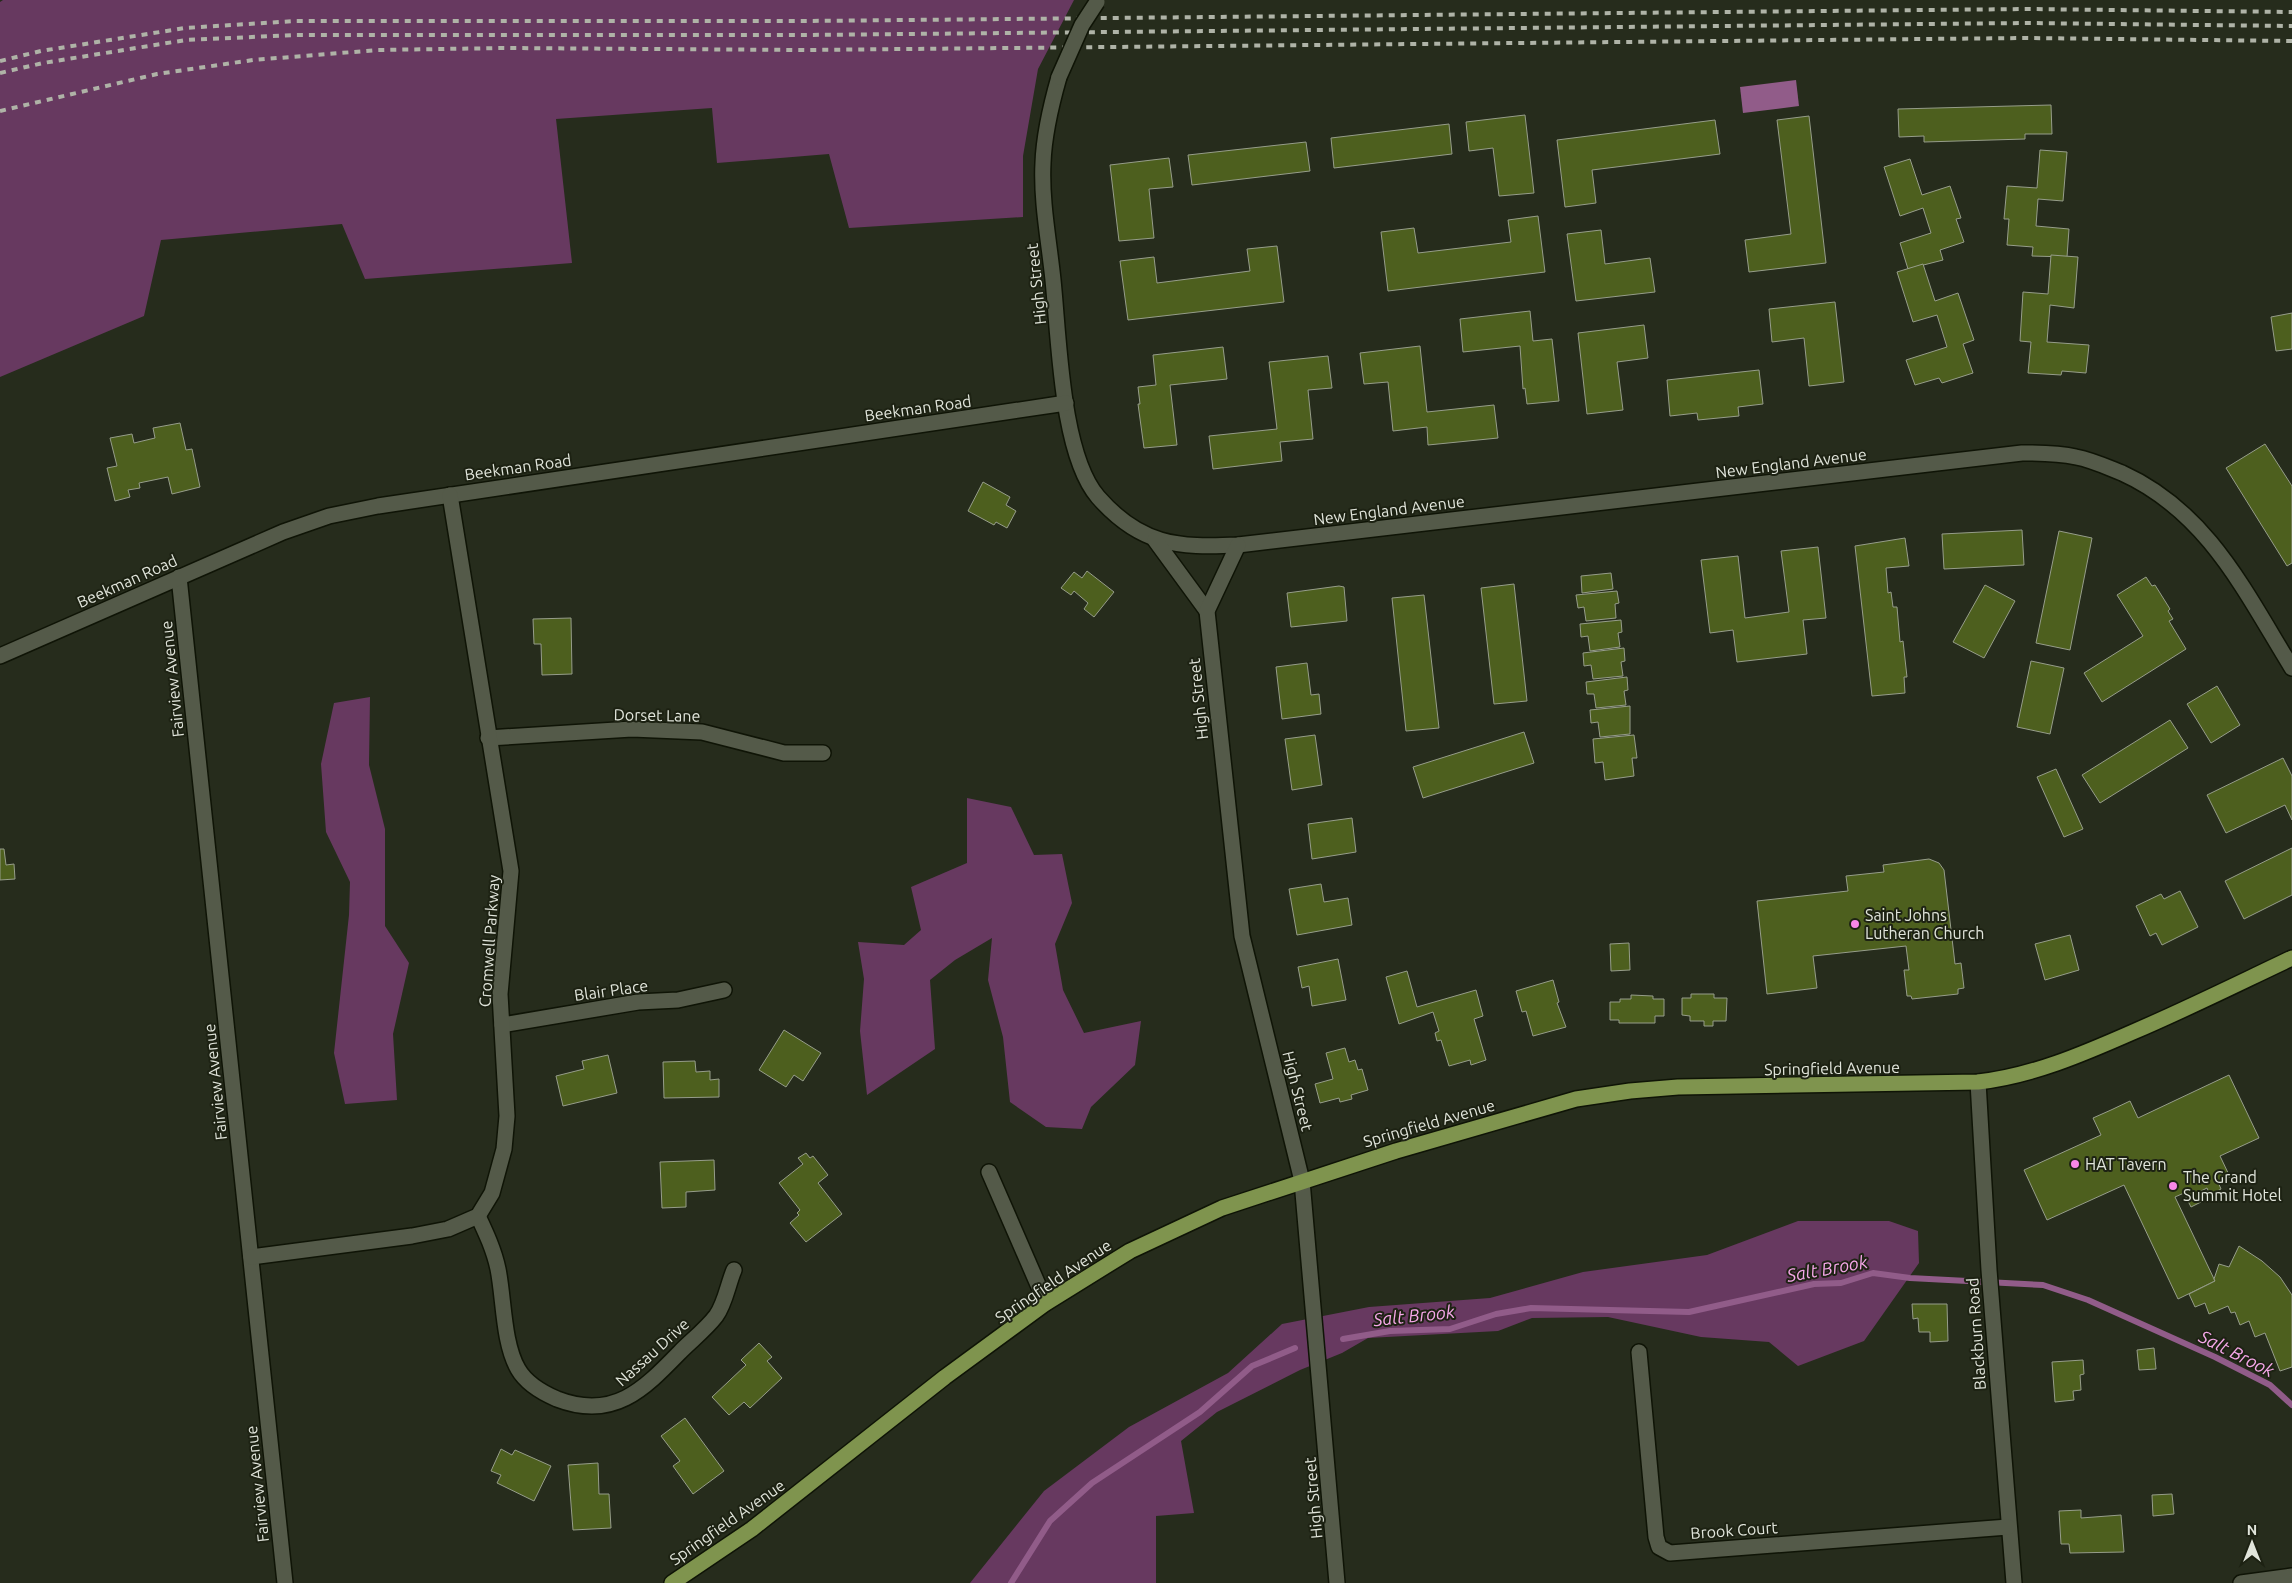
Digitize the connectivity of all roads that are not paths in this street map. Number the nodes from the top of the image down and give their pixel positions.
1 (1098, 1) edge
2 (1066, 404) junction
3 (450, 495) junction
4 (1155, 540) junction
5 (1238, 545) junction
6 (1200, 547) joint
7 (179, 577) junction
8 (1207, 611) junction
9 (0, 656) edge
10 (2292, 668) edge
11 (488, 738) junction
12 (823, 753) dead end
13 (2292, 958) edge
14 (724, 990) dead end
15 (502, 1025) junction
16 (1978, 1082) junction
17 (989, 1172) dead end
18 (1302, 1181) junction
19 (478, 1216) junction
20 (251, 1257) junction
21 (734, 1270) dead end
22 (1046, 1303) junction
23 (1639, 1352) dead end
24 (2008, 1527) junction
25 (2292, 1576) edge
26 (285, 1583) edge
27 (672, 1583) edge
28 (1337, 1583) edge
29 (2014, 1583) edge
30 (2241, 1583) edge

1 - 2 street, High Street, bridge
2 - 3 street, Beekman Road
2 - 4 street, High Street
3 - 7 street, Beekman Road
3 - 11 street, Cromwell Parkway
4 - 6 street, High Street
4 - 8 street, High Street
5 - 6 street, New England Avenue
5 - 8 street
5 - 10 street, New England Avenue
7 - 9 street, Beekman Road
7 - 20 street, Fairview Avenue
8 - 18 street, High Street
11 - 12 street, Dorset Lane
11 - 15 street, Cromwell Parkway
13 - 16 main road, Springfield Avenue
14 - 15 street, Blair Place
15 - 19 street, Cromwell Parkway
16 - 18 main road, Springfield Avenue
16 - 24 street, Blackburn Road
17 - 22 street
18 - 22 main road, Springfield Avenue
18 - 28 street, High Street
19 - 20 street
19 - 21 street, Nassau Drive
20 - 26 street, Fairview Avenue
22 - 27 main road, Springfield Avenue
23 - 24 street, Brook Court
24 - 29 street, Blackburn Road
25 - 30 street

